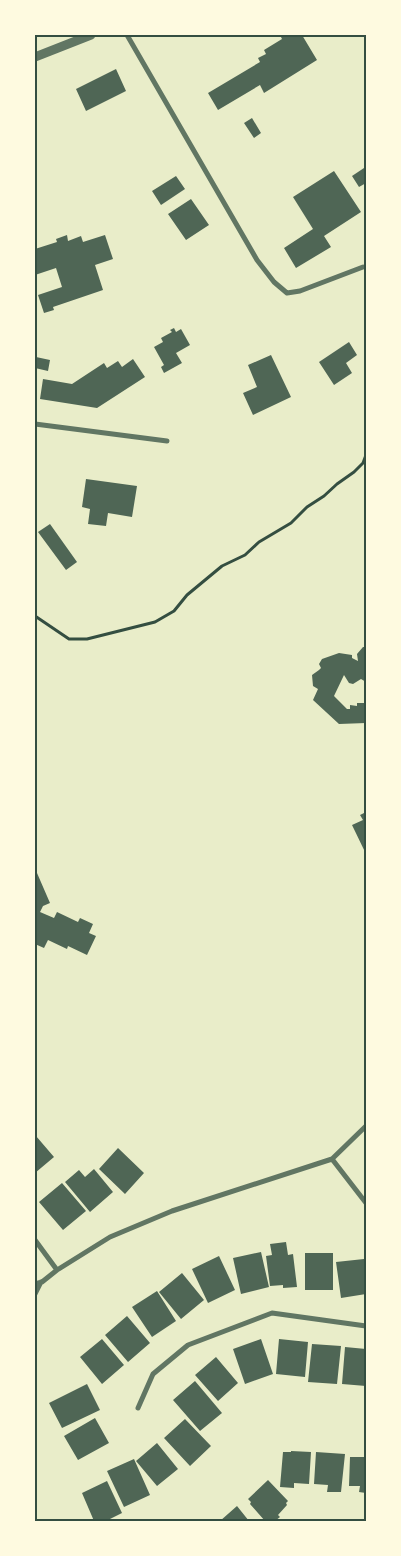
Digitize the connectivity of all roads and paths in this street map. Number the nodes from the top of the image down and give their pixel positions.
1 (92, 35) edge
2 (127, 35) edge
3 (35, 57) edge
4 (363, 267) dead end
5 (35, 424) edge
6 (167, 441) dead end
7 (366, 455) edge
8 (35, 616) edge
9 (366, 1126) edge
10 (332, 1159) junction
11 (366, 1203) edge
12 (35, 1240) edge
13 (57, 1270) junction
14 (42, 1282) junction
15 (35, 1284) edge
16 (35, 1294) edge
17 (366, 1326) edge
18 (138, 1408) dead end

1 - 3 street
2 - 4 street
5 - 6 street
7 - 8 path
9 - 10 street
10 - 11 street
10 - 13 street
12 - 13 street
13 - 14 street
14 - 15 street
14 - 16 street
17 - 18 street

